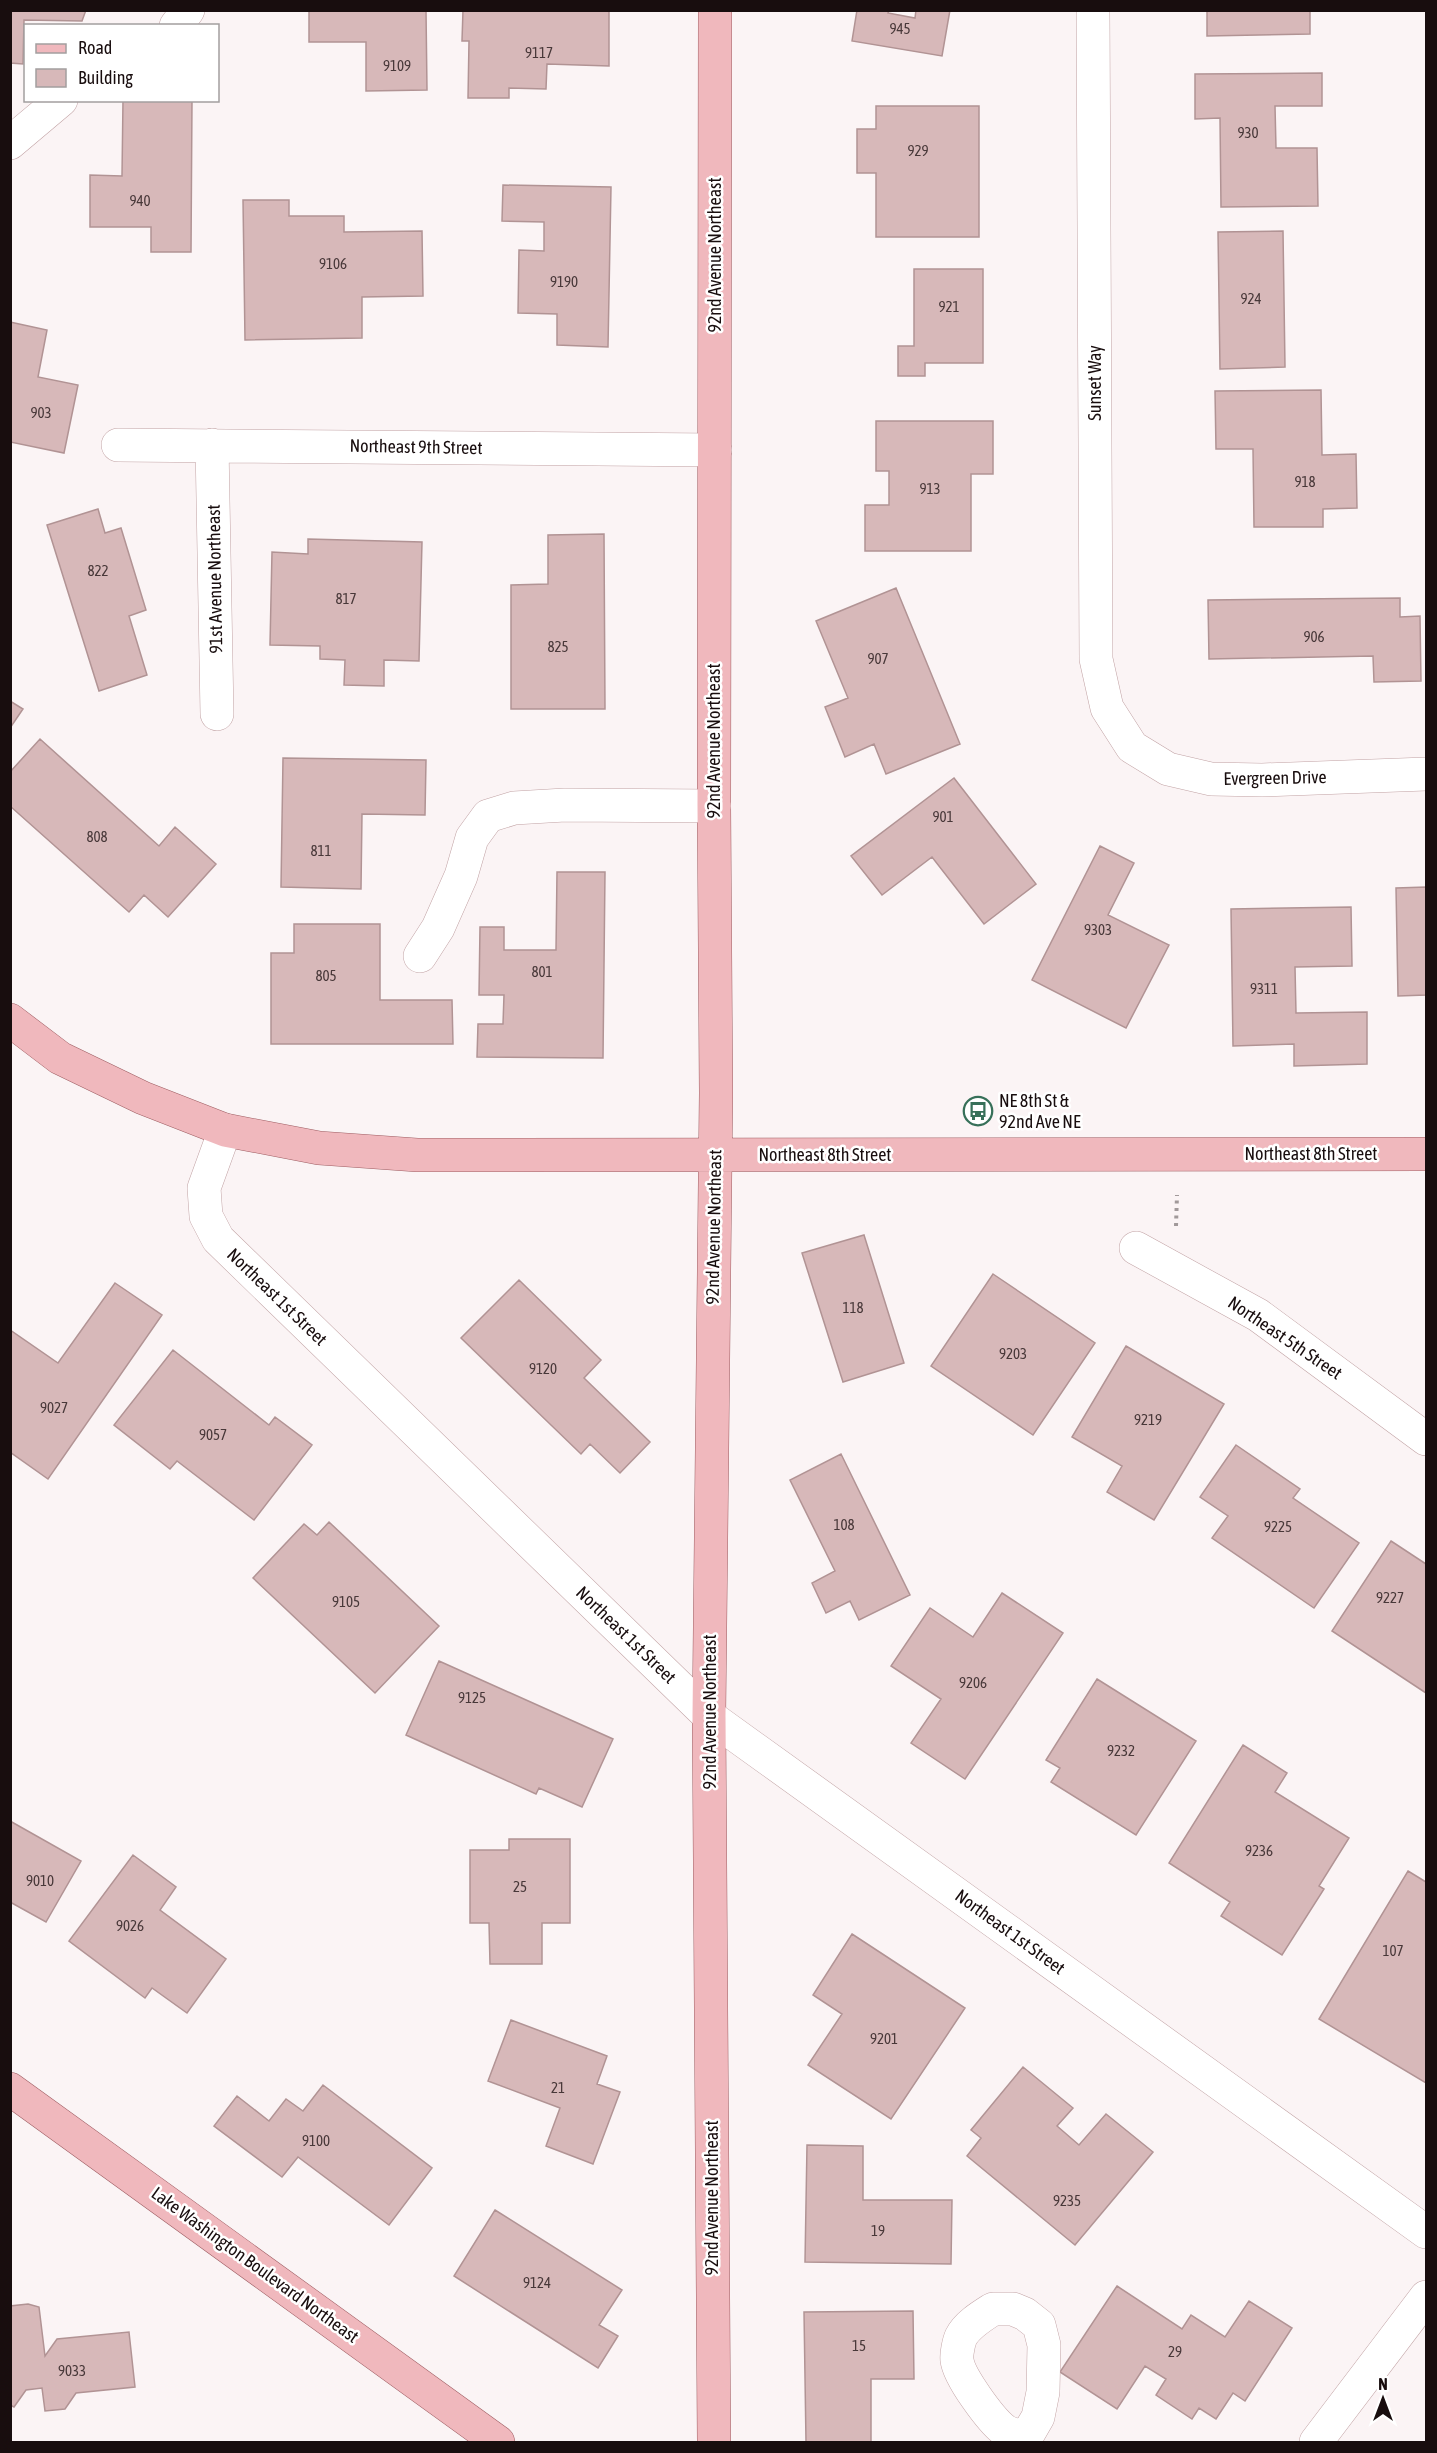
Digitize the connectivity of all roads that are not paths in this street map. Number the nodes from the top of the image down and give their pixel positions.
1 (188, 10) edge
2 (715, 10) edge
3 (1093, 10) edge
4 (178, 24) edge
5 (59, 102) edge
6 (10, 143) edge
7 (118, 445) dead end
8 (212, 445) junction
9 (715, 450) junction
10 (217, 714) dead end
11 (1132, 747) joint
12 (1426, 774) edge
13 (714, 806) junction
14 (420, 956) dead end
15 (10, 1020) edge
16 (225, 1130) junction
17 (714, 1154) junction
18 (1426, 1154) edge
19 (1136, 1248) dead end
20 (1426, 1439) edge
21 (709, 1716) junction
22 (10, 2089) edge
23 (1426, 2232) edge
24 (1426, 2297) edge
25 (498, 2442) edge
26 (714, 2442) edge
27 (1316, 2442) edge

1 - 4 street
2 - 9 main road, 92nd Avenue Northeast
3 - 11 street, Sunset Way
5 - 6 street
7 - 8 street, Northeast 9th Street
8 - 9 street, Northeast 9th Street
8 - 10 street, 91st Avenue Northeast
9 - 13 main road, 92nd Avenue Northeast
11 - 12 street, Evergreen Drive
13 - 14 street
13 - 17 main road, 92nd Avenue Northeast
15 - 16 main road
16 - 17 main road, Northeast 8th Street
16 - 21 street, Northeast 1st Street
17 - 18 main road, Northeast 8th Street
17 - 21 main road, 92nd Avenue Northeast
19 - 20 street, Northeast 5th Street
21 - 23 street, Northeast 1st Street
21 - 26 main road, 92nd Avenue Northeast
22 - 25 main road, Lake Washington Boulevard Northeast
24 - 27 street

